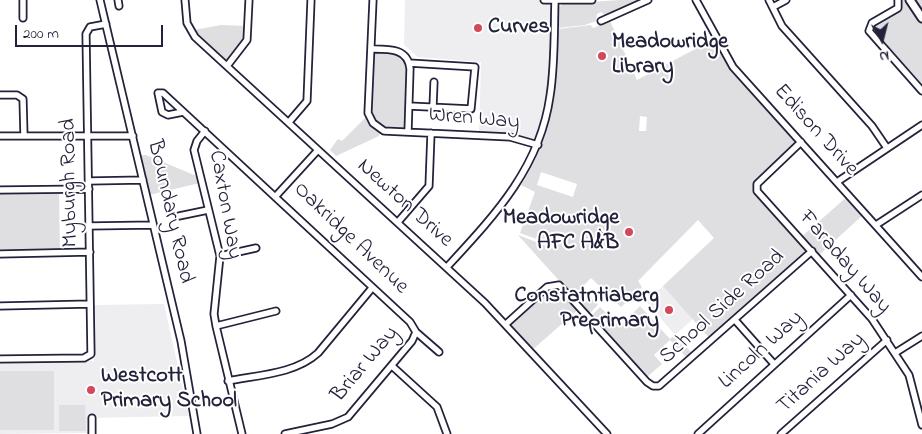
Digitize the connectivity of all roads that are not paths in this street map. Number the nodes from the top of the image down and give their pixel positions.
1 (23, 0) edge
2 (100, 0) edge
3 (184, 0) edge
4 (249, 0) edge
5 (312, 0) edge
6 (373, 0) edge
7 (544, 0) edge
8 (555, 0) edge
9 (592, 0) edge
10 (648, 0) edge
11 (696, 0) edge
12 (769, 0) edge
13 (786, 0) edge
14 (898, 0) edge
15 (910, 0) edge
16 (773, 7) junction
17 (23, 18) dead end
18 (922, 18) edge
19 (601, 21) dead end
20 (106, 24) junction
21 (371, 49) junction
22 (409, 63) junction
23 (227, 66) junction
24 (434, 82) dead end
25 (922, 91) edge
26 (0, 95) edge
27 (409, 106) junction
28 (433, 107) junction
29 (183, 112) junction
30 (288, 122) junction
31 (922, 126) edge
32 (205, 131) junction
33 (408, 132) junction
34 (431, 133) junction
35 (0, 136) edge
36 (24, 136) junction
37 (133, 136) junction
38 (88, 137) junction
39 (801, 142) junction
40 (538, 145) junction
41 (887, 148) junction
42 (318, 150) junction
43 (143, 180) junction
44 (89, 181) junction
45 (837, 182) junction
46 (89, 189) junction
47 (0, 190) edge
48 (922, 195) edge
49 (275, 196) junction
50 (208, 210) junction
51 (179, 216) dead end
52 (398, 222) junction
53 (153, 225) junction
54 (876, 225) junction
55 (89, 226) junction
56 (256, 248) dead end
57 (812, 251) junction
58 (90, 252) junction
59 (0, 254) edge
60 (220, 256) junction
61 (447, 267) junction
62 (922, 277) edge
63 (372, 288) junction
64 (851, 295) junction
65 (90, 304) junction
66 (0, 306) edge
67 (276, 311) dead end
68 (736, 320) junction
69 (506, 324) junction
70 (216, 326) junction
71 (416, 332) junction
72 (922, 336) edge
73 (887, 340) junction
74 (439, 352) dead end
75 (896, 353) junction
76 (0, 359) edge
77 (774, 364) junction
78 (392, 366) junction
79 (228, 381) junction
80 (92, 418) dead end
81 (922, 425) edge
82 (92, 434) edge
83 (197, 434) edge
84 (242, 434) edge
85 (285, 434) edge
86 (447, 434) edge
87 (607, 434) edge
88 (698, 434) edge
89 (781, 434) edge

1 - 17 street
2 - 20 street, Boundary Road
3 - 23 street, Newton Drive
4 - 23 street
5 - 30 street
6 - 21 street
7 - 8 street
8 - 9 street
8 - 40 street
10 - 19 street
11 - 39 street, Edison Drive
12 - 16 street
13 - 16 street
14 - 25 street
15 - 18 main road
16 - 41 street
20 - 37 street, Boundary Road
20 - 38 street, Myburgh Road
21 - 22 street
21 - 33 street, Wren Way
22 - 27 street, Wren Way
22 - 28 street
23 - 30 street, Newton Drive
24 - 28 street
26 - 36 street
27 - 28 street
27 - 33 street, Wren Way
29 - 29 street
29 - 32 street
30 - 42 street, Newton Drive
31 - 41 street
32 - 49 street
32 - 50 street, Caxton Way
33 - 34 street, Wren Way
34 - 40 street, Wren Way
34 - 52 street
35 - 36 street
36 - 38 street
37 - 38 street
37 - 43 street, Boundary Road
38 - 44 street, Myburgh Road
39 - 45 street, Edison Drive
39 - 57 street, Faraday Way
40 - 61 street
41 - 45 street
42 - 49 street, Oakridge Avenue
42 - 52 street, Newton Drive
43 - 44 street
43 - 53 street, Boundary Road
44 - 46 street, Myburgh Road
45 - 54 street, Edison Drive
46 - 47 street
46 - 55 street, Myburgh Road
48 - 54 street
49 - 63 street, Oakridge Avenue
50 - 51 street
50 - 60 street, Caxton Way
52 - 61 street, Newton Drive
53 - 55 street
53 - 83 street, Boundary Road
54 - 62 street, Edison Drive
55 - 58 street, Myburgh Road
56 - 60 street
57 - 64 street, Faraday Way
57 - 68 street, School Side Road
58 - 59 street
58 - 65 street, Myburgh Road
60 - 70 street, Caxton Way
61 - 69 street, Newton Drive
63 - 71 street, Oakridge Avenue
63 - 79 street
64 - 73 street, Faraday Way
64 - 77 street, Lincoln Way
65 - 66 street
65 - 76 street, Myburgh Road
67 - 70 street
68 - 69 street, School Side Road
68 - 77 street
69 - 87 street, Newton Drive
70 - 79 street, Caxton Way
71 - 74 street, Oakridge Avenue
71 - 78 street, Briar Way
72 - 75 street
73 - 75 street, Faraday Way
73 - 89 street, Titania Way
75 - 81 street, Faraday Way
77 - 88 street, Lincoln Way
78 - 85 street, Briar Way
78 - 86 street
79 - 84 street, Caxton Way
80 - 82 street

